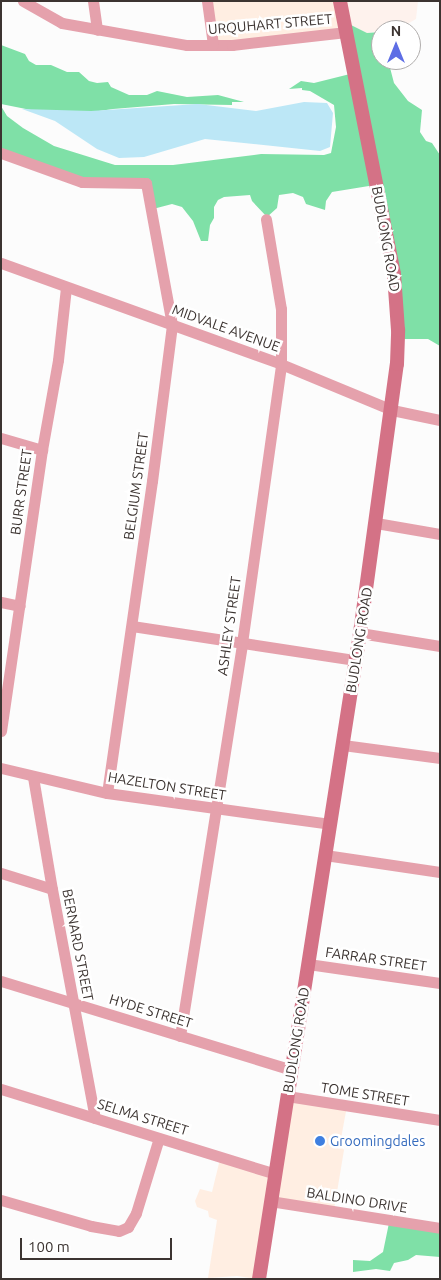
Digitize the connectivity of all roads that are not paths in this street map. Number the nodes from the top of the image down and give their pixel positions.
1 (24, 1) edge
2 (93, 1) edge
3 (207, 1) edge
4 (340, 1) edge
5 (97, 30) junction
6 (346, 32) junction
7 (213, 45) junction
8 (1, 153) edge
9 (266, 219) dead end
10 (1, 264) edge
11 (66, 288) junction
12 (172, 324) junction
13 (281, 364) junction
14 (392, 410) junction
15 (440, 420) edge
16 (1, 438) edge
17 (42, 450) junction
18 (376, 523) junction
19 (440, 534) edge
20 (1, 602) edge
21 (20, 606) junction
22 (132, 626) junction
23 (360, 633) junction
24 (242, 643) junction
25 (440, 646) edge
26 (355, 660) junction
27 (1, 731) edge
28 (343, 745) junction
29 (440, 758) edge
30 (1, 768) edge
31 (34, 777) junction
32 (107, 793) junction
33 (216, 810) junction
34 (330, 824) junction
35 (325, 855) junction
36 (440, 872) edge
37 (1, 873) edge
38 (52, 889) junction
39 (308, 964) junction
40 (1, 981) edge
41 (440, 983) edge
42 (74, 1003) junction
43 (180, 1036) junction
44 (292, 1070) junction
45 (1, 1089) edge
46 (287, 1096) junction
47 (95, 1118) junction
48 (440, 1120) edge
49 (159, 1138) junction
50 (275, 1174) junction
51 (1, 1200) edge
52 (270, 1201) junction
53 (440, 1228) edge
54 (259, 1279) edge

1 - 5 street, URQUHART STREET
2 - 5 street
3 - 7 street
4 - 6 main road, BUDLONG ROAD
5 - 7 street, URQUHART STREET
6 - 7 street, URQUHART STREET
6 - 14 main road, BUDLONG ROAD
8 - 12 street, BELGIUM STREET
9 - 13 street, ASHLEY STREET
10 - 11 street, MIDVALE AVENUE
11 - 12 street, MIDVALE AVENUE
11 - 17 street, BURR STREET
12 - 13 street, MIDVALE AVENUE
12 - 22 street, BELGIUM STREET
13 - 14 street, MIDVALE AVENUE
13 - 24 street, ASHLEY STREET
14 - 15 street, MIDVALE AVENUE
14 - 18 main road, BUDLONG ROAD
16 - 17 street
17 - 21 street, BURR STREET
18 - 19 street
18 - 23 main road, BUDLONG ROAD
20 - 21 street
21 - 27 street, BURR STREET
22 - 24 street
22 - 32 street, BELGIUM STREET
23 - 25 street
23 - 26 main road, BUDLONG ROAD
24 - 26 street
24 - 33 street, ASHLEY STREET
26 - 28 main road, BUDLONG ROAD
28 - 29 street
28 - 34 main road, BUDLONG ROAD
30 - 31 street, HAZELTON STREET
31 - 32 street, HAZELTON STREET
31 - 38 street, BERNARD STREET
32 - 33 street, HAZELTON STREET
33 - 34 street, HAZELTON STREET
33 - 43 street, ASHLEY STREET
34 - 35 main road, BUDLONG ROAD
35 - 36 street
35 - 39 main road, BUDLONG ROAD
37 - 38 street
38 - 42 street, BERNARD STREET
39 - 41 street, FARRAR STREET
39 - 44 main road, BUDLONG ROAD
40 - 42 street, HYDE STREET
42 - 43 street, HYDE STREET
42 - 47 street, BERNARD STREET
43 - 44 street, HYDE STREET
44 - 46 main road, BUDLONG ROAD
45 - 47 street, SELMA STREET
46 - 48 street, TOME STREET
46 - 50 main road, BUDLONG ROAD
47 - 49 street, SELMA STREET
49 - 50 street, SELMA STREET
49 - 51 street
50 - 52 main road, BUDLONG ROAD
52 - 53 street, BALDINO DRIVE
52 - 54 main road, BUDLONG ROAD

